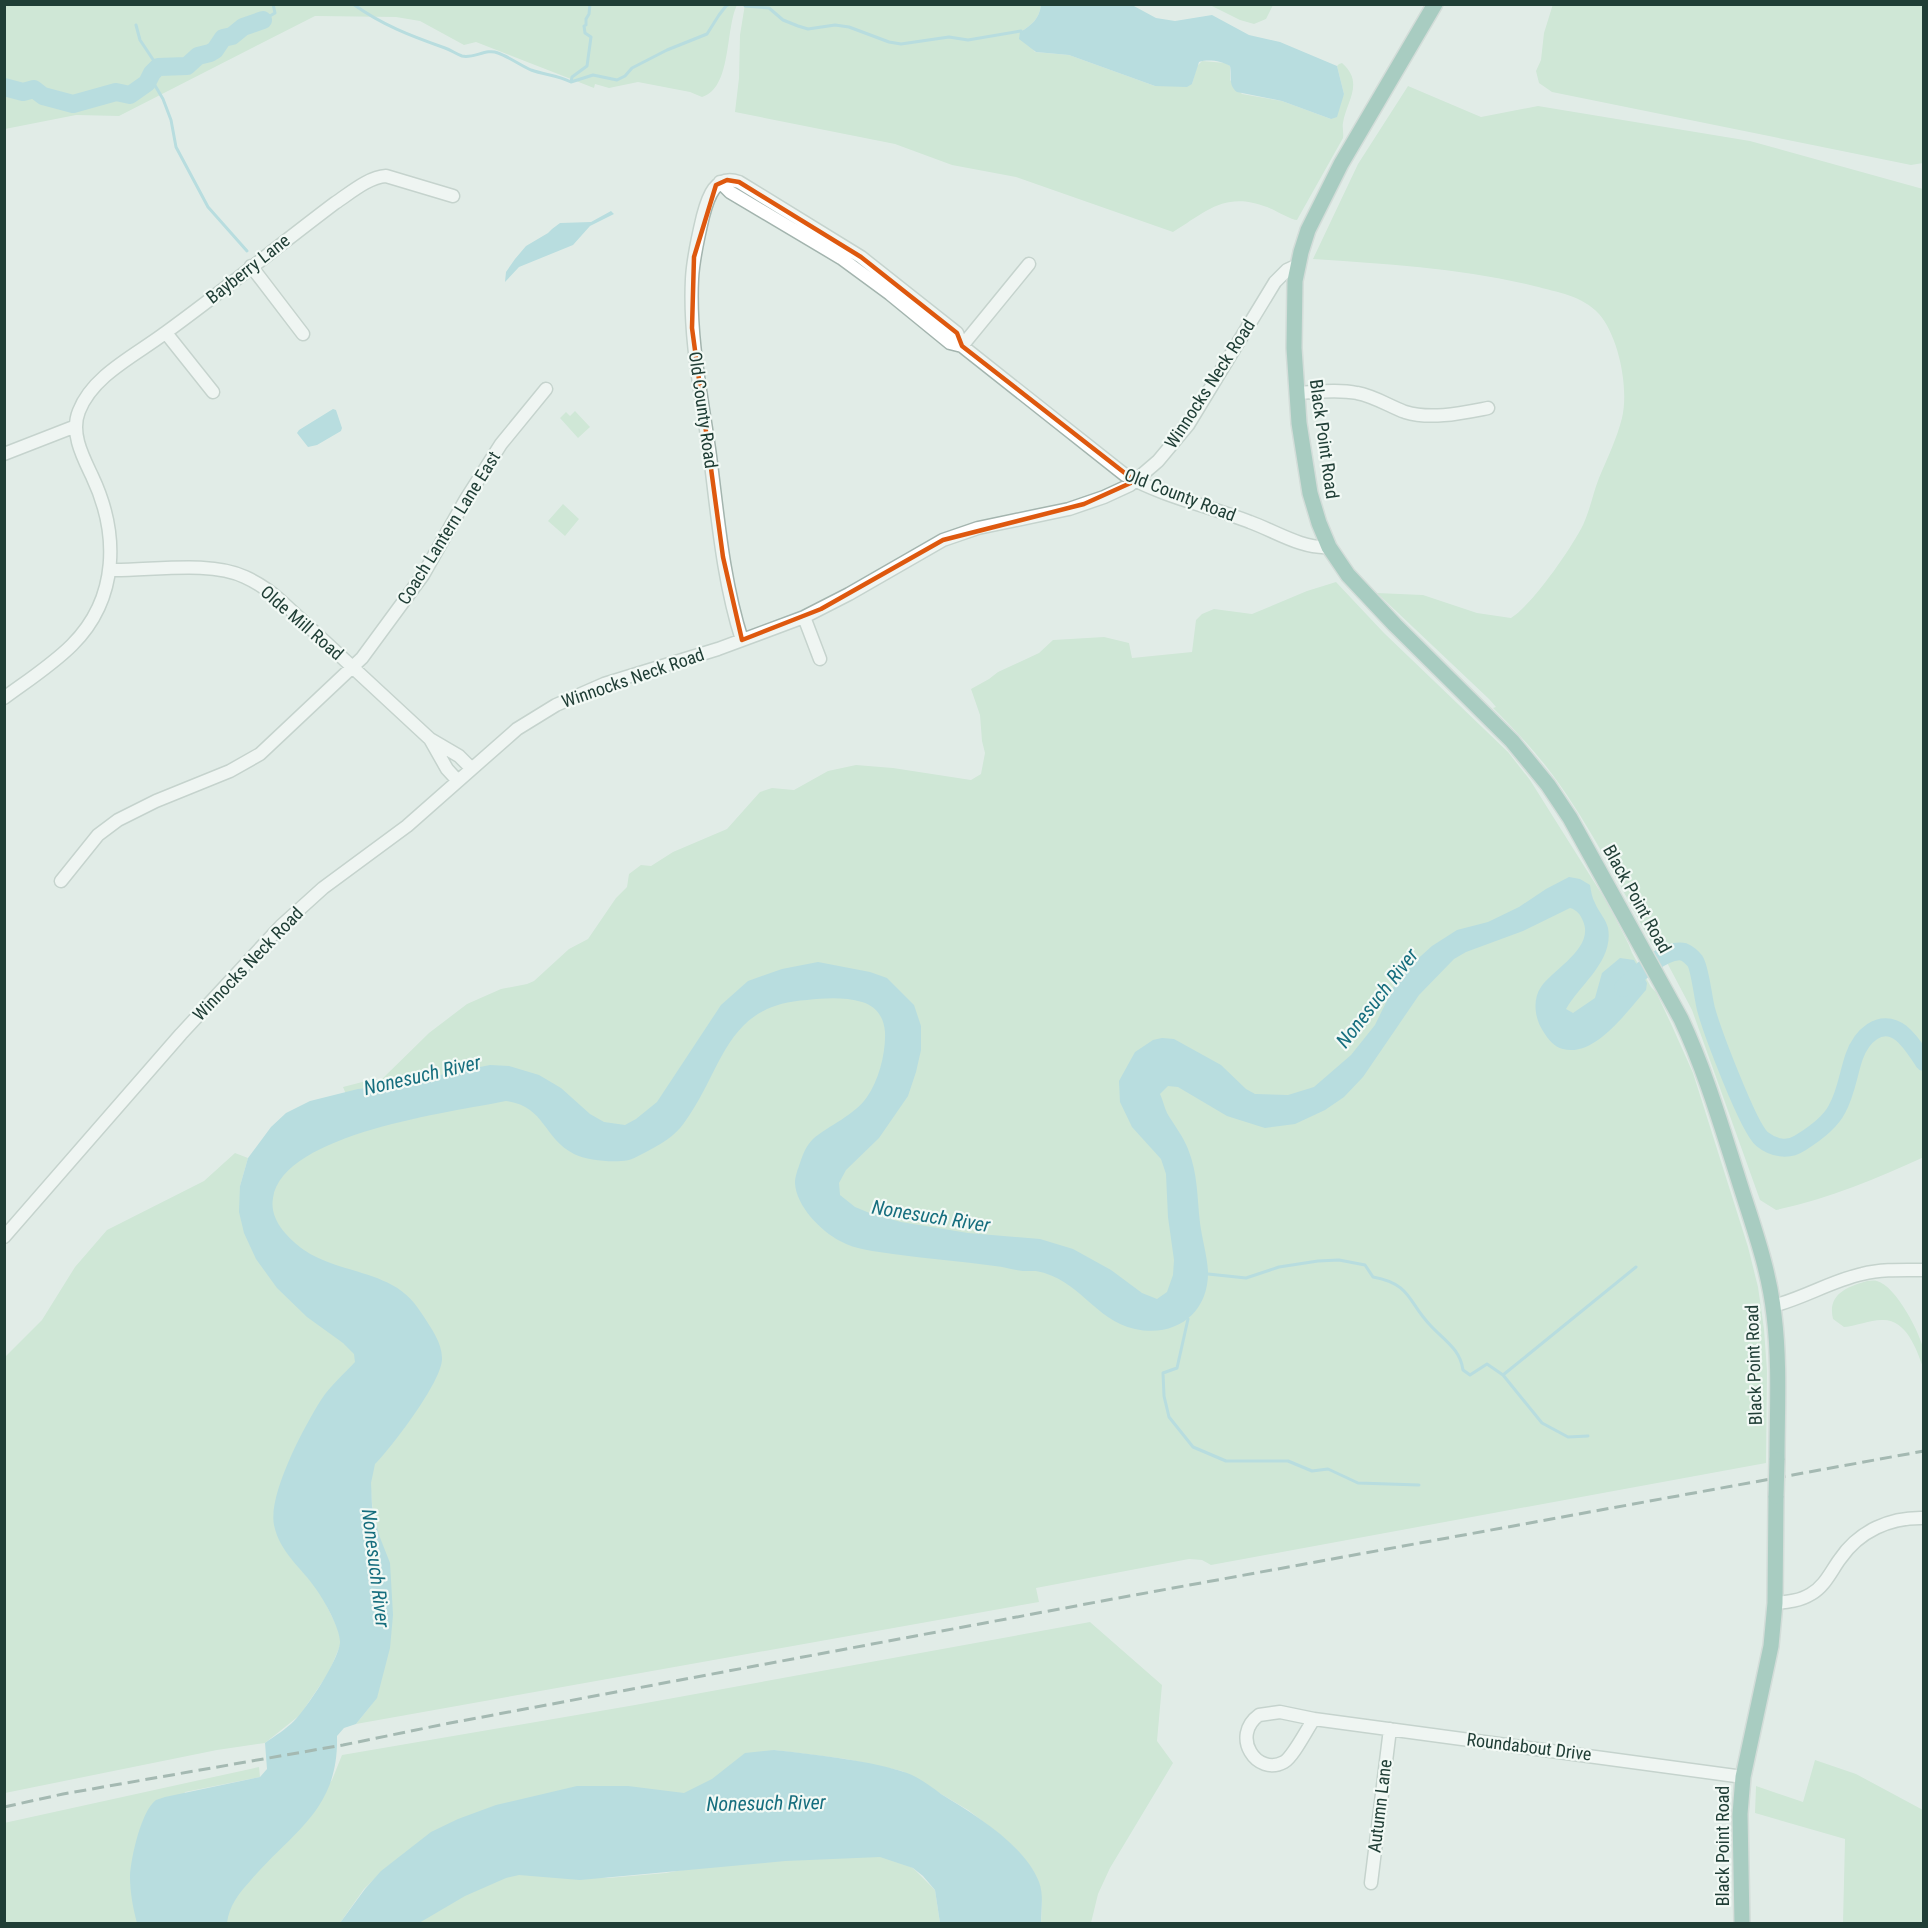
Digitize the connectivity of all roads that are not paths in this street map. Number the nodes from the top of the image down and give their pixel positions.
1 (1435, 4) edge
2 (453, 196) dead end
3 (1029, 264) dead end
4 (1298, 265) junction
5 (251, 266) junction
6 (166, 333) junction
7 (303, 334) dead end
8 (962, 346) junction
9 (546, 389) dead end
10 (213, 392) dead end
11 (1297, 393) junction
12 (1488, 408) dead end
13 (76, 426) junction
14 (4, 454) edge
15 (1135, 481) junction
16 (1329, 547) junction
17 (110, 570) junction
18 (804, 617) junction
19 (742, 640) junction
20 (820, 659) dead end
21 (353, 667) junction
22 (6, 695) edge
23 (430, 739) junction
24 (471, 768) junction
25 (458, 781) junction
26 (62, 881) dead end
27 (4, 1237) edge
28 (1923, 1270) edge
29 (1773, 1306) junction
30 (1923, 1518) edge
31 (1775, 1603) junction
32 (1314, 1719) junction
33 (1390, 1730) junction
34 (1743, 1777) junction
35 (1371, 1882) dead end
36 (1742, 1923) edge

1 - 4 main road, Black Point Road
2 - 5 street, Bayberry Lane
3 - 8 street
4 - 11 main road, Black Point Road
4 - 15 street, Winnocks Neck Road
5 - 6 street, Bayberry Lane
5 - 7 street
6 - 10 street
6 - 13 street, Bayberry Lane
8 - 15 street, Old County Road
8 - 19 street, Old County Road
9 - 21 street, Coach Lantern Lane East
11 - 12 street
11 - 16 main road, Black Point Road
13 - 14 street
13 - 17 street
15 - 16 street, Old County Road
15 - 18 street, Winnocks Neck Road
16 - 29 main road, Black Point Road
17 - 21 street, Olde Mill Road
17 - 22 street
18 - 19 street, Winnocks Neck Road
18 - 20 street
19 - 24 street, Winnocks Neck Road
21 - 23 street, Olde Mill Road
21 - 26 street, Coach Lantern Lane East
23 - 24 street, Olde Mill Road
23 - 25 street, Olde Mill Road
24 - 25 street, Winnocks Neck Road
25 - 27 street, Winnocks Neck Road
28 - 29 street
29 - 31 main road, Black Point Road, bridge
30 - 31 street
31 - 34 main road, Black Point Road
32 - 32 street, Roundabout Drive
32 - 33 street, Roundabout Drive
33 - 34 street, Roundabout Drive
33 - 35 street, Autumn Lane
34 - 36 main road, Black Point Road

